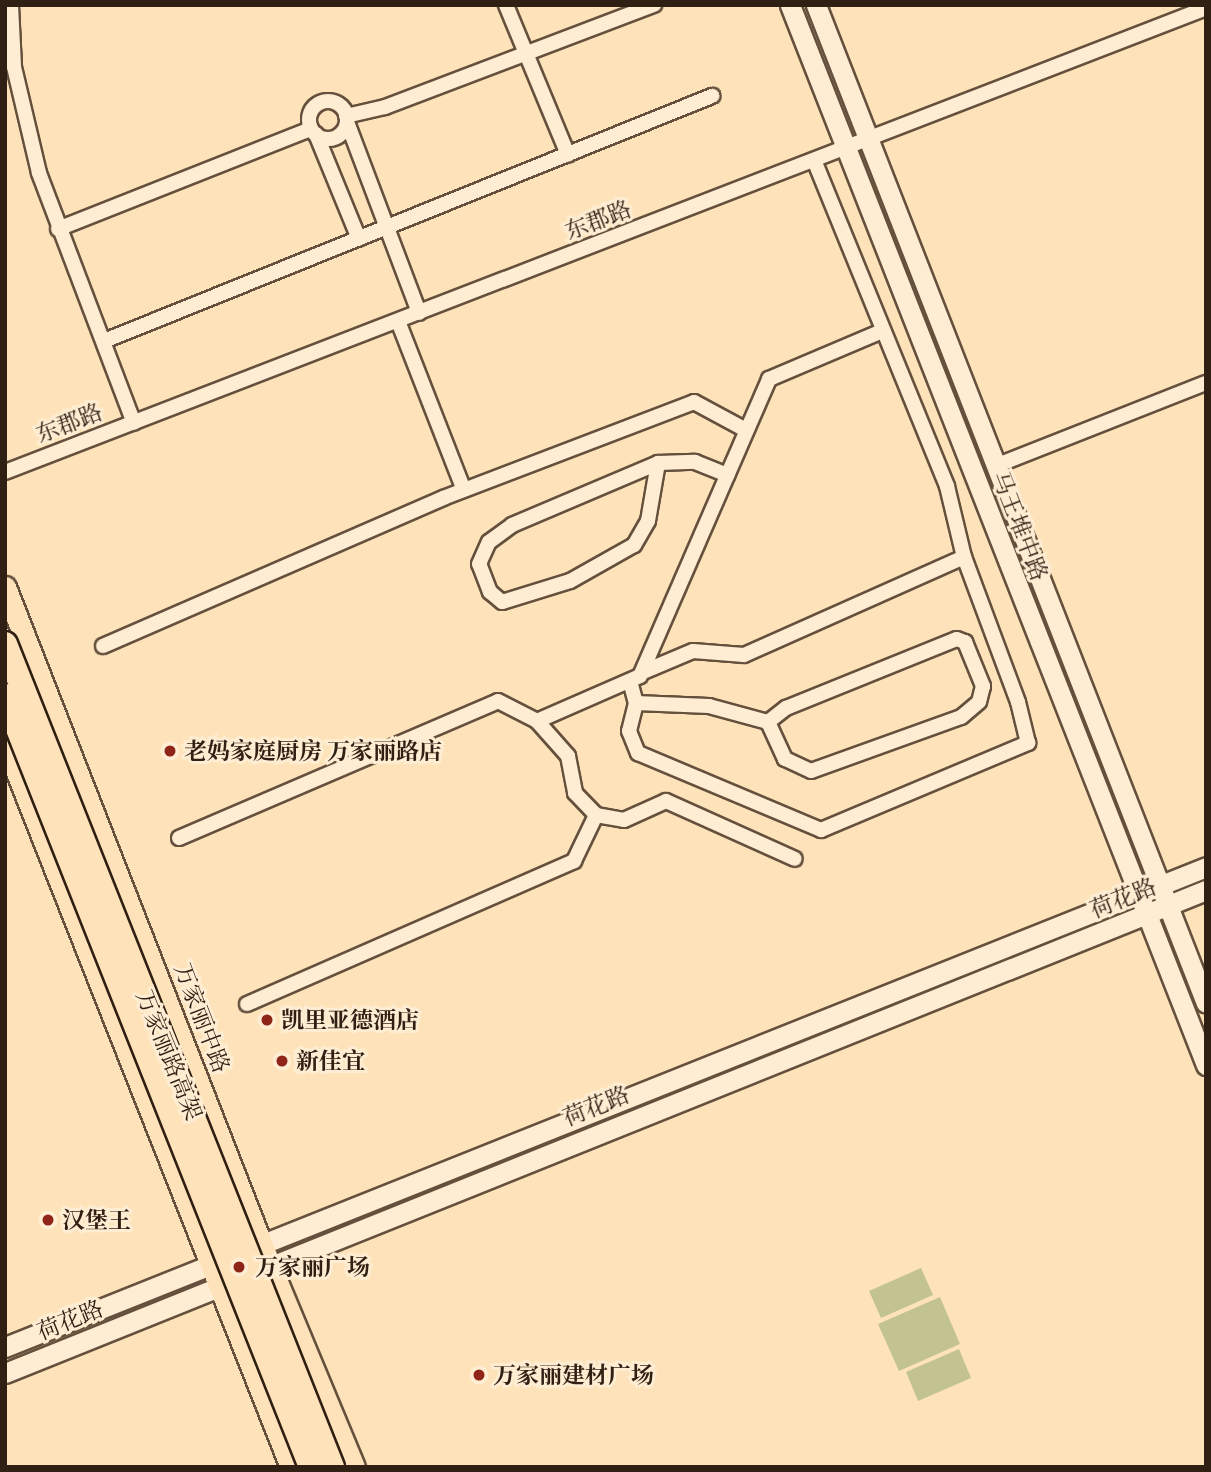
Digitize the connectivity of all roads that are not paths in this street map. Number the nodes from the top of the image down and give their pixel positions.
1 (11, 5) edge
2 (506, 5) edge
3 (654, 5) edge
4 (790, 5) edge
5 (816, 5) edge
6 (1206, 8) edge
7 (526, 54) junction
8 (712, 96) dead end
9 (346, 119) junction
10 (314, 132) junction
11 (868, 141) junction
12 (846, 150) junction
13 (568, 155) junction
14 (815, 162) junction
15 (387, 228) junction
16 (58, 229) junction
17 (359, 239) junction
18 (419, 313) junction
19 (398, 321) junction
20 (882, 331) junction
21 (104, 341) junction
22 (1206, 383) edge
23 (134, 423) junction
24 (746, 430) junction
25 (659, 463) junction
26 (995, 466) junction
27 (5, 472) edge
28 (728, 475) junction
29 (464, 490) junction
30 (964, 557) junction
31 (5, 587) edge
32 (5, 644) edge
33 (103, 646) dead end
34 (643, 671) junction
35 (630, 681) junction
36 (5, 696) edge
37 (636, 703) junction
38 (537, 721) junction
39 (768, 722) junction
40 (5, 742) edge
41 (596, 815) junction
42 (179, 838) dead end
43 (795, 859) dead end
44 (1206, 867) edge
45 (1160, 886) junction
46 (1206, 890) edge
47 (1139, 895) junction
48 (1167, 906) junction
49 (1147, 915) junction
50 (1206, 1003) edge
51 (247, 1004) dead end
52 (1206, 1065) edge
53 (266, 1256) junction
54 (216, 1276) junction
55 (5, 1347) edge
56 (5, 1373) edge
57 (291, 1467) edge
58 (311, 1467) edge
59 (332, 1467) edge
60 (354, 1467) edge

1 - 16 street
2 - 7 street
3 - 7 street
4 - 12 main road, 马王堆中路
5 - 11 main road, 马王堆中路
6 - 11 street, 东郡路
7 - 9 street
7 - 13 street
8 - 13 street
9 - 10 street
9 - 10 street
9 - 15 street
10 - 16 street
10 - 17 street
11 - 12 street, 东郡路
11 - 26 main road, 马王堆中路
12 - 14 street, 东郡路
12 - 47 main road, 马王堆中路
13 - 15 street
14 - 18 street, 东郡路
14 - 20 street
15 - 17 street
15 - 18 street
16 - 21 street
17 - 21 street
18 - 19 street, 东郡路
19 - 23 street, 东郡路
19 - 29 street
20 - 24 street
20 - 30 street
21 - 23 street
22 - 26 street
23 - 27 street, 东郡路
24 - 28 street
24 - 29 street
25 - 25 street
25 - 28 street
26 - 45 main road, 马王堆中路
28 - 34 street
29 - 33 street
30 - 34 street
30 - 37 street
31 - 53 main road, 万家丽中路
32 - 59 highway, 万家丽路高架, bridge
34 - 35 street
35 - 37 street
35 - 38 street
36 - 58 highway, 万家丽路高架, bridge
37 - 39 street
38 - 41 street
38 - 42 street
39 - 39 street
40 - 54 main road
41 - 43 street
41 - 51 street
44 - 45 main road, 荷花路
45 - 47 main road, 荷花路
45 - 48 main road, 马王堆中路
46 - 48 main road, 荷花路
47 - 49 main road, 马王堆中路
47 - 53 main road, 荷花路
48 - 49 main road, 荷花路
48 - 50 main road, 马王堆中路
49 - 52 main road, 马王堆中路
49 - 53 main road, 荷花路
53 - 54 main road, 荷花路
53 - 60 main road, 万家丽中路
54 - 55 main road, 荷花路
54 - 56 main road, 荷花路
54 - 57 main road

